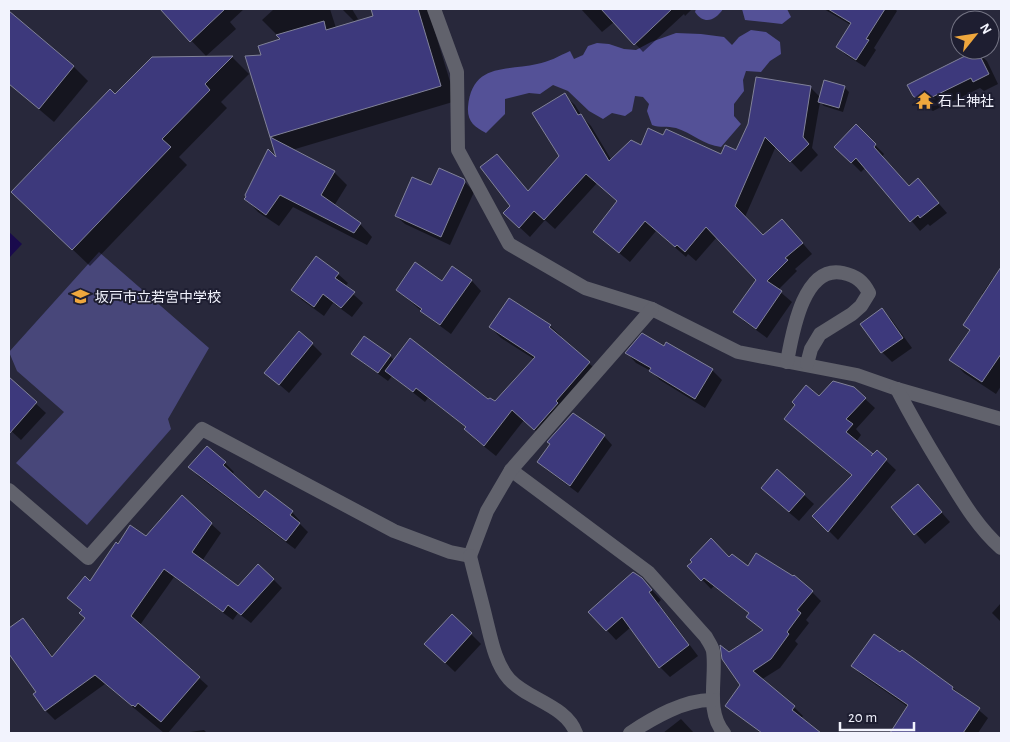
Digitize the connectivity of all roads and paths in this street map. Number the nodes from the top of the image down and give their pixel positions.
1 (434, 9) edge
2 (652, 309) junction
3 (787, 362) junction
4 (806, 364) junction
5 (897, 388) junction
6 (1001, 418) edge
7 (511, 470) junction
8 (9, 490) edge
9 (1001, 548) edge
10 (470, 556) junction
11 (713, 700) junction
12 (576, 733) edge
13 (630, 733) edge
14 (724, 733) edge

1 - 2 street
2 - 3 street
2 - 7 street
3 - 4 street
3 - 4 street
4 - 5 street
5 - 6 street
5 - 9 street
7 - 10 street
7 - 11 street
8 - 10 street
10 - 12 street
11 - 13 street
11 - 14 street

